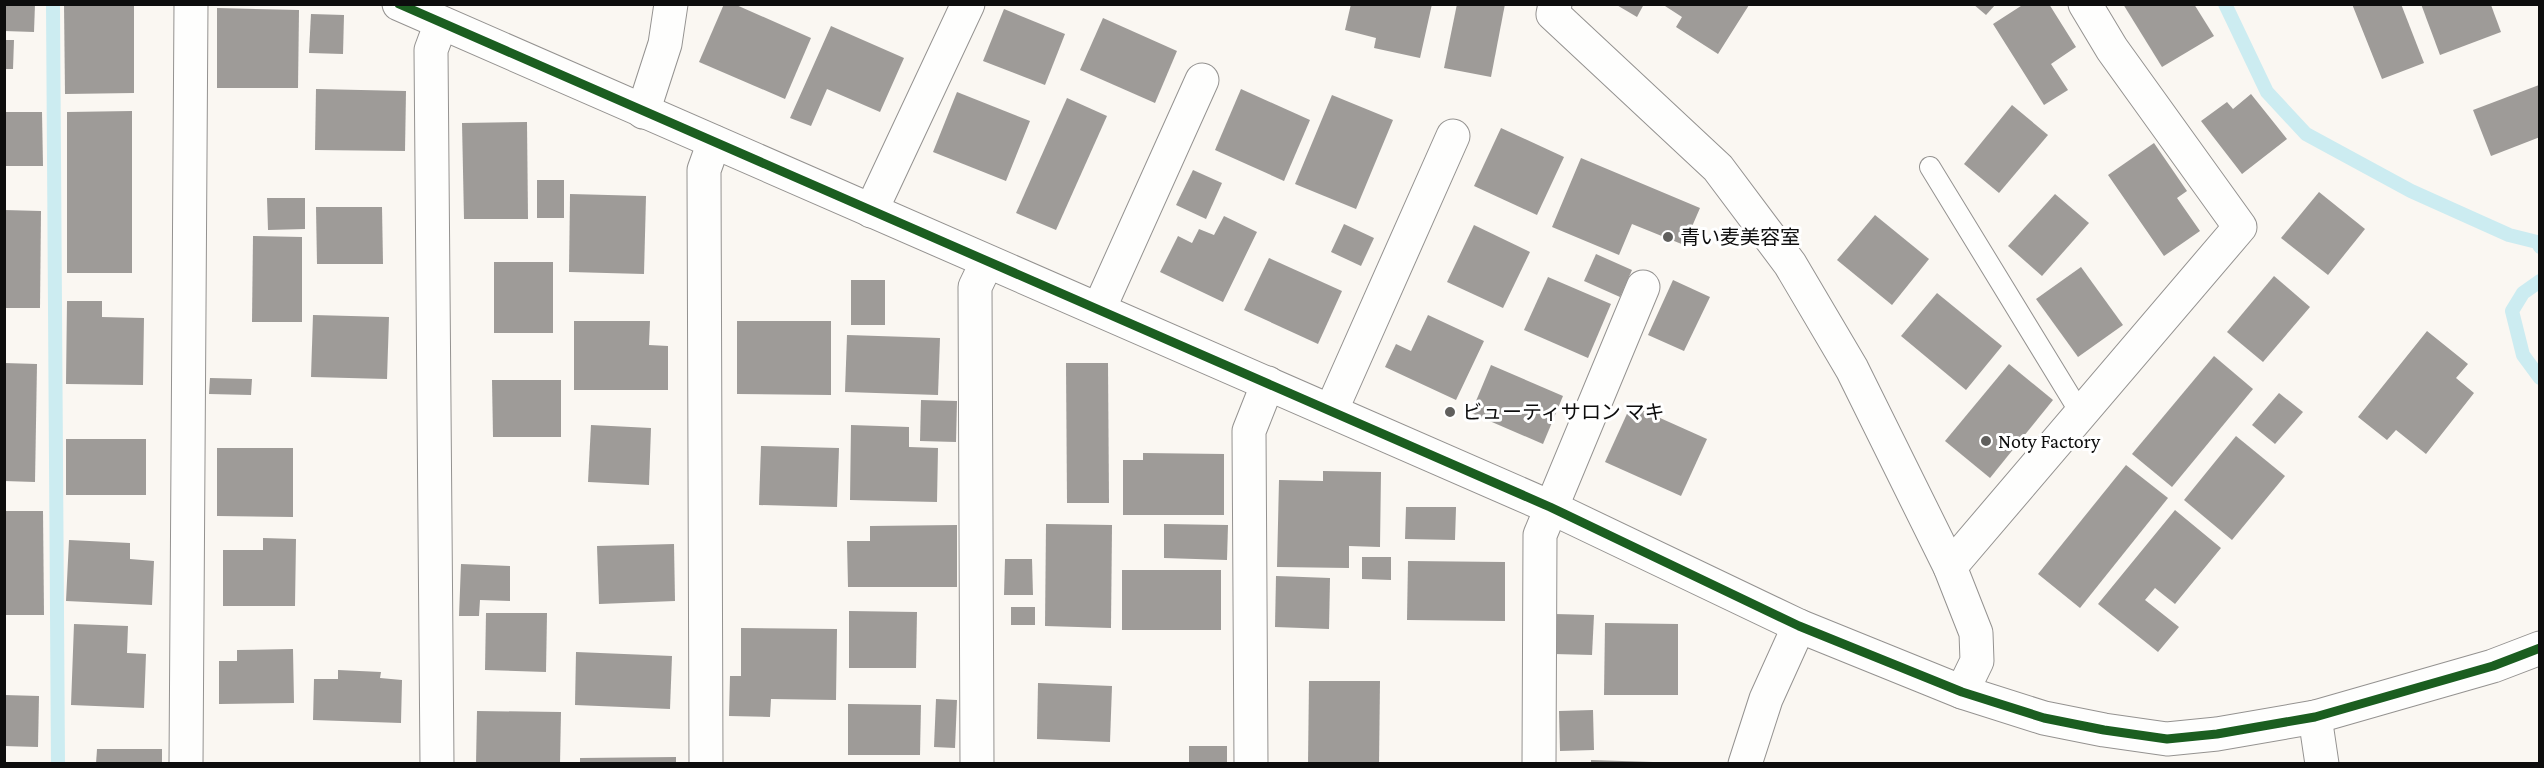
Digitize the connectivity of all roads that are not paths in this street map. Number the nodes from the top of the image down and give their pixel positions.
1 (191, 4) edge
2 (399, 4) edge
3 (671, 4) edge
4 (968, 4) edge
5 (1555, 4) edge
6 (2085, 4) edge
7 (441, 23) junction
8 (1202, 80) dead end
9 (643, 112) junction
10 (1453, 136) dead end
11 (714, 142) junction
12 (1930, 167) dead end
13 (871, 211) junction
14 (987, 262) junction
15 (1643, 287) dead end
16 (1099, 309) junction
17 (1268, 383) junction
18 (1331, 411) junction
19 (2081, 414) junction
20 (1550, 507) junction
21 (1950, 567) junction
22 (1800, 626) junction
23 (2540, 648) edge
24 (1962, 692) junction
25 (2315, 717) junction
26 (186, 764) edge
27 (437, 764) edge
28 (706, 764) edge
29 (977, 764) edge
30 (1251, 764) edge
31 (1539, 764) edge
32 (1745, 764) edge
33 (2322, 764) edge

1 - 26 street
2 - 7 street
3 - 9 street
4 - 13 street
5 - 21 street
6 - 19 street
7 - 9 street
7 - 27 street
8 - 16 street
9 - 11 street
10 - 18 street
11 - 13 street
11 - 28 street
12 - 19 lane
13 - 14 street
14 - 16 street
14 - 29 street
15 - 20 street
16 - 17 street
17 - 18 street
17 - 30 street
18 - 20 street
19 - 21 street
20 - 22 street
20 - 31 street
21 - 24 street
22 - 24 street
22 - 32 street
23 - 25 street
24 - 25 street
25 - 33 street

